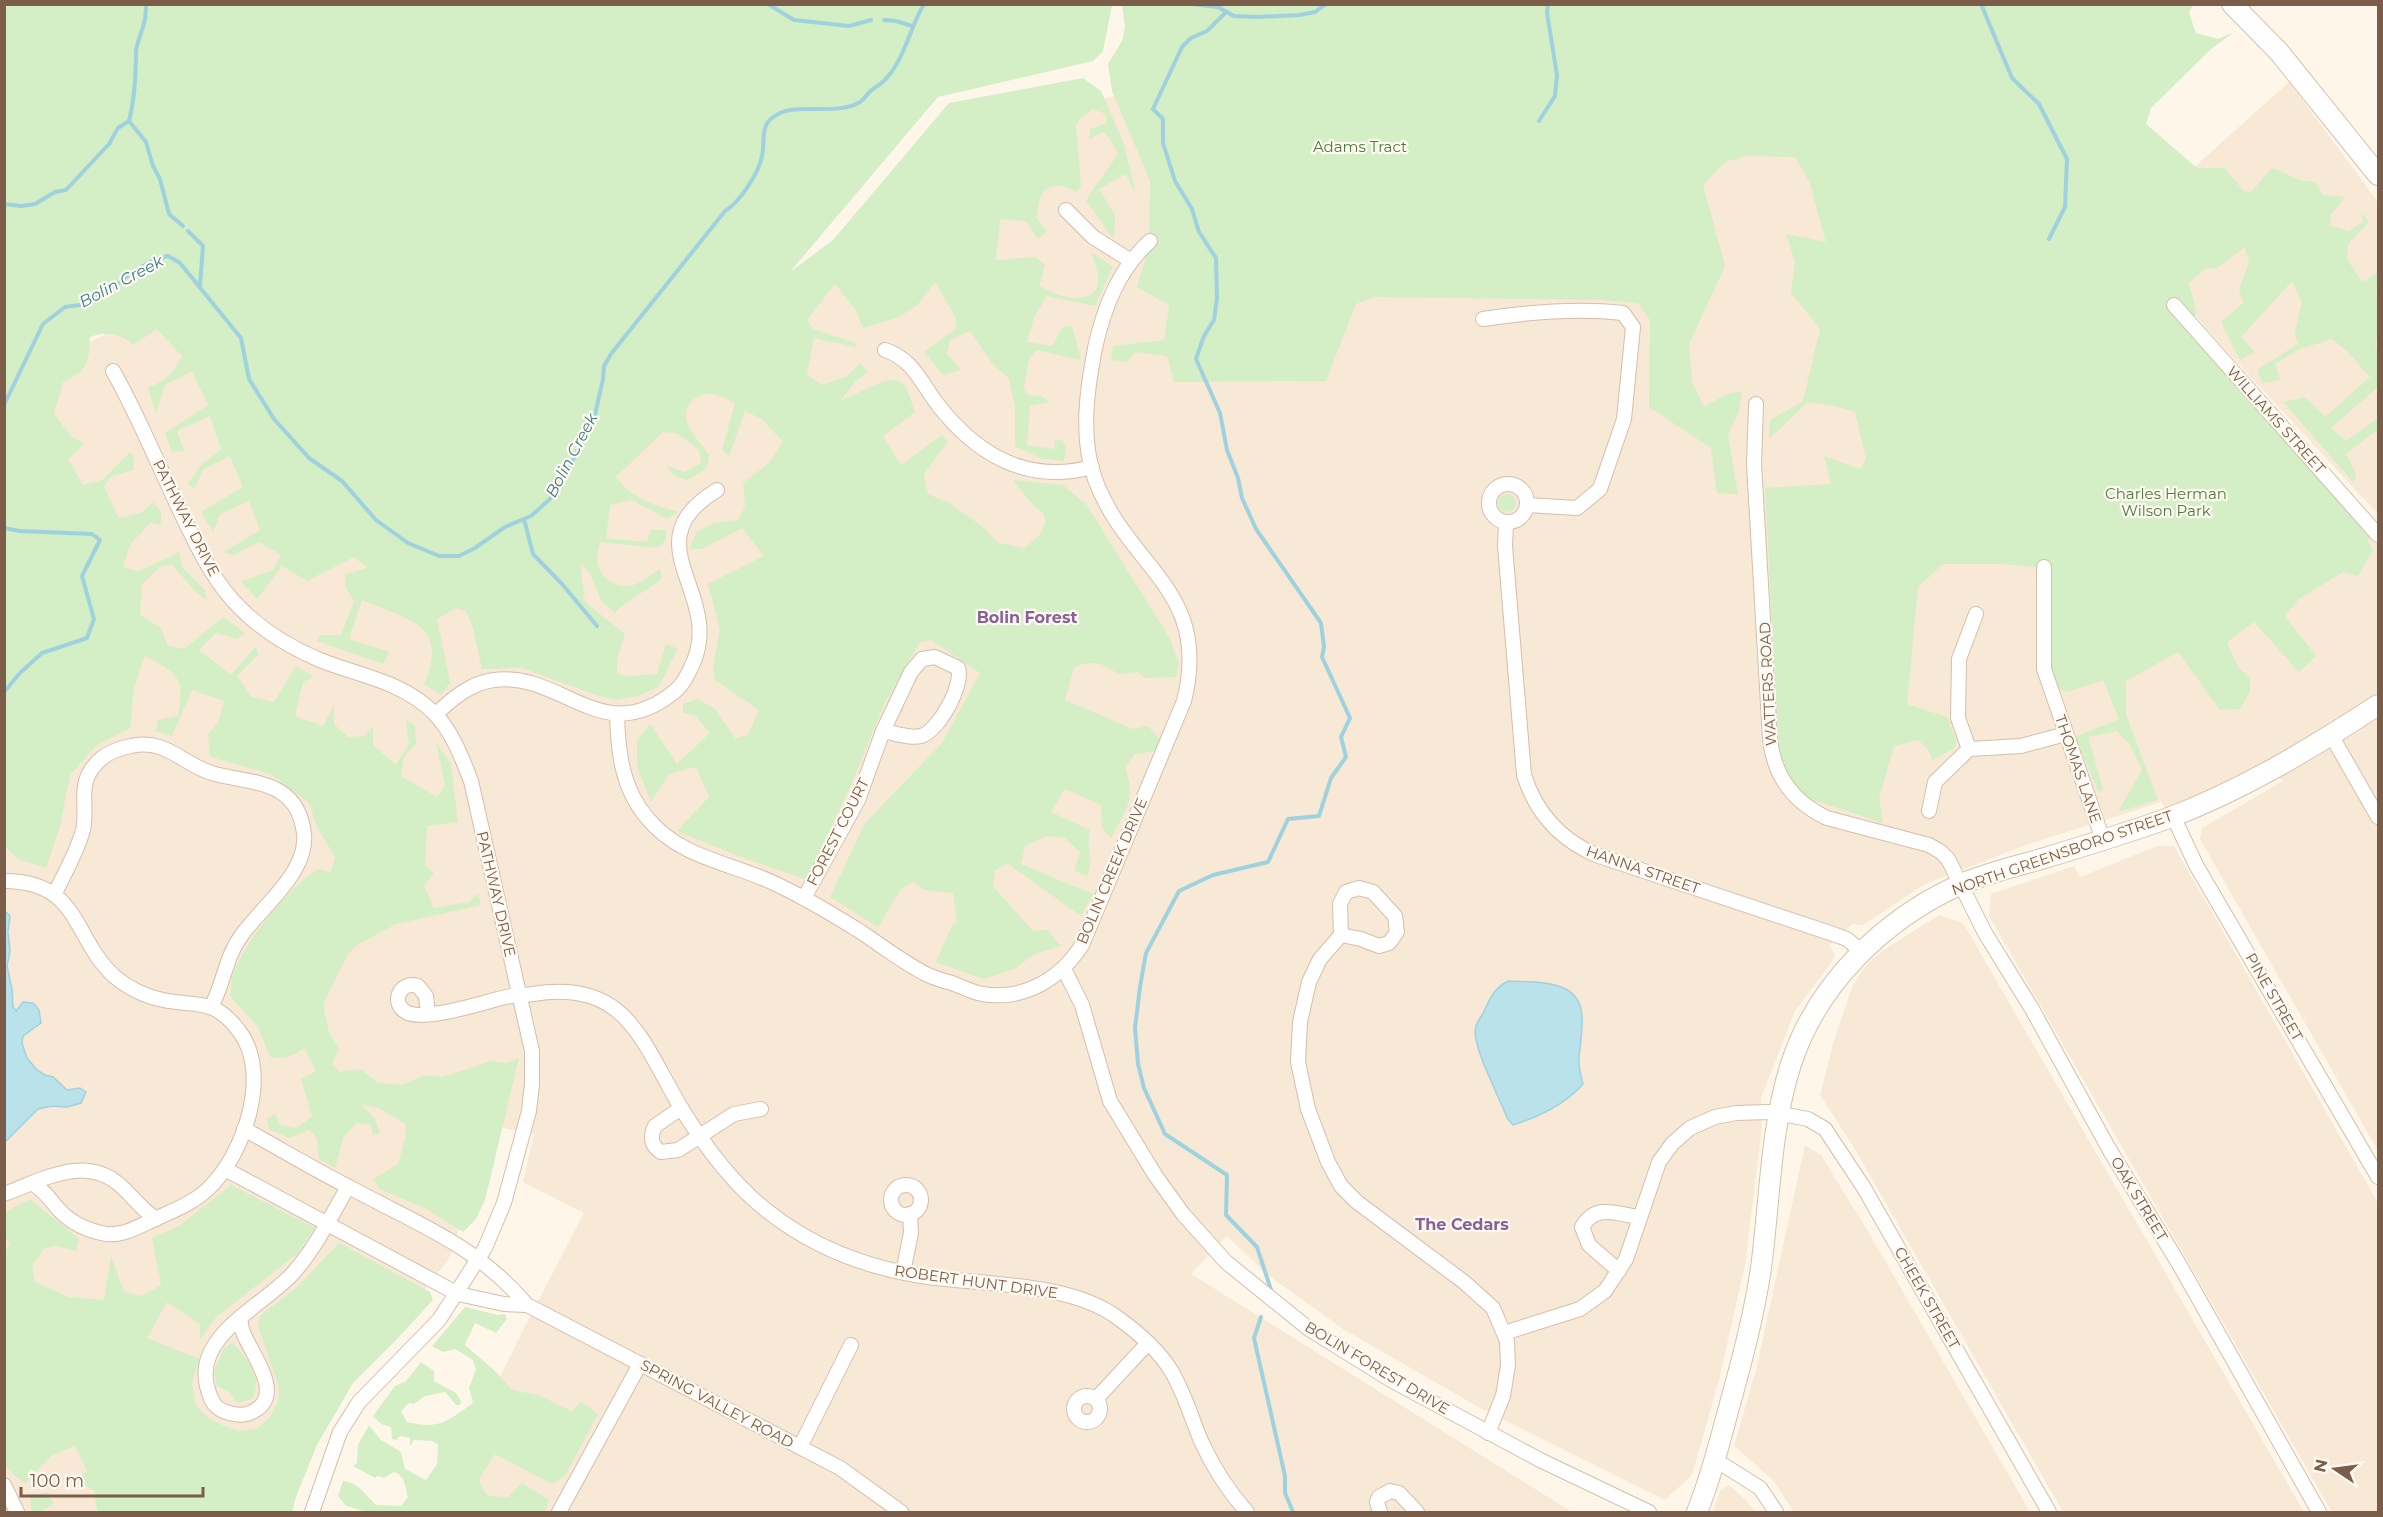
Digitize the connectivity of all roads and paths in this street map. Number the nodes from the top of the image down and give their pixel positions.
1 (2232, 4) edge
2 (2379, 175) edge
3 (1066, 210) dead end
4 (1150, 241) dead end
5 (1131, 261) junction
6 (2174, 305) dead end
7 (1483, 319) dead end
8 (885, 350) dead end
9 (113, 371) dead end
10 (1756, 404) dead end
11 (1092, 467) junction
12 (717, 490) dead end
13 (1527, 505) junction
14 (1506, 523) junction
15 (2379, 535) edge
16 (2044, 567) dead end
17 (1976, 614) dead end
18 (2379, 705) edge
19 (436, 714) junction
20 (618, 714) junction
21 (883, 731) junction
22 (2066, 734) junction
23 (2331, 735) junction
24 (1969, 749) junction
25 (1929, 812) dead end
26 (2173, 816) junction
27 (2379, 817) edge
28 (2103, 840) junction
29 (4, 881) edge
30 (1961, 884) junction
31 (55, 893) junction
32 (804, 898) junction
33 (1341, 935) junction
34 (1862, 952) junction
35 (1064, 969) junction
36 (521, 996) junction
37 (211, 1007) junction
38 (428, 1013) dead end
39 (681, 1108) junction
40 (761, 1109) dead end
41 (1779, 1113) junction
42 (244, 1129) junction
43 (699, 1135) junction
44 (225, 1169) junction
45 (2379, 1177) edge
46 (33, 1184) junction
47 (348, 1187) junction
48 (4, 1194) edge
49 (910, 1214) dead end
50 (1640, 1217) junction
51 (156, 1219) junction
52 (327, 1223) junction
53 (479, 1258) junction
54 (1619, 1271) junction
55 (903, 1272) junction
56 (458, 1294) junction
57 (527, 1305) junction
58 (240, 1318) junction
59 (1504, 1333) junction
60 (1147, 1344) junction
61 (851, 1345) dead end
62 (640, 1364) junction
63 (1096, 1399) dead end
64 (1488, 1433) junction
65 (800, 1447) junction
66 (1714, 1459) junction
67 (4, 1485) edge
68 (1412, 1511) edge
69 (17, 1512) edge
70 (312, 1512) edge
71 (559, 1512) edge
72 (901, 1512) edge
73 (1247, 1512) edge
74 (1380, 1512) edge
75 (1649, 1512) edge
76 (1698, 1512) edge
77 (1776, 1512) edge
78 (2049, 1512) edge
79 (2319, 1512) edge

1 - 2 main road
3 - 5 street
4 - 5 street, BOLIN CREEK DRIVE
5 - 11 street, BOLIN CREEK DRIVE
6 - 15 street, WILLIAMS STREET
7 - 13 street
8 - 11 street
9 - 19 street, PATHWAY DRIVE
10 - 30 street, WATTERS ROAD
11 - 35 street, BOLIN CREEK DRIVE
12 - 20 street
13 - 14 street
13 - 14 street
14 - 34 street, HANNA STREET
16 - 22 street, THOMAS LANE
17 - 24 street
18 - 23 main road, NORTH GREENSBORO STREET
19 - 20 street
19 - 36 street, PATHWAY DRIVE
20 - 32 street, BOLIN CREEK DRIVE
21 - 21 street, FOREST COURT
21 - 32 street, FOREST COURT
22 - 24 street
22 - 28 street, THOMAS LANE
23 - 26 main road, NORTH GREENSBORO STREET
23 - 27 street
24 - 25 street
26 - 28 main road, NORTH GREENSBORO STREET
26 - 45 street, PINE STREET
28 - 30 main road, NORTH GREENSBORO STREET
29 - 31 street
30 - 34 main road, NORTH GREENSBORO STREET
30 - 79 street, OAK STREET
31 - 37 street
31 - 37 street
32 - 35 street, BOLIN CREEK DRIVE
33 - 33 street
33 - 59 street
34 - 41 main road, NORTH GREENSBORO STREET
35 - 64 street, BOLIN FOREST DRIVE
36 - 38 street, ROBERT HUNT DRIVE
36 - 39 street, ROBERT HUNT DRIVE
36 - 53 street, PATHWAY DRIVE
37 - 42 street
39 - 43 street, ROBERT HUNT DRIVE
39 - 43 street
40 - 43 street
41 - 50 street, CHEEK STREET
41 - 66 main road, NORTH GREENSBORO STREET
41 - 78 street, CHEEK STREET
42 - 44 street
42 - 47 street, SPRING VALLEY ROAD
43 - 55 street, ROBERT HUNT DRIVE
44 - 51 street
44 - 52 street, SPRING VALLEY ROAD
46 - 48 street
46 - 51 street
46 - 51 street
47 - 52 street
47 - 53 street, SPRING VALLEY ROAD
49 - 55 street
50 - 54 street, CHEEK STREET
50 - 54 street
52 - 56 street, SPRING VALLEY ROAD
52 - 58 street
53 - 56 street, PATHWAY DRIVE
53 - 57 street, SPRING VALLEY ROAD
54 - 59 street, CHEEK STREET
55 - 60 street, ROBERT HUNT DRIVE
56 - 57 street, SPRING VALLEY ROAD
56 - 70 street, PATHWAY DRIVE
57 - 62 street, SPRING VALLEY ROAD
58 - 58 street
59 - 64 street
60 - 63 street
60 - 73 street, ROBERT HUNT DRIVE
61 - 65 street
62 - 65 street, SPRING VALLEY ROAD
62 - 71 street
64 - 75 street, BOLIN FOREST DRIVE
65 - 72 street, SPRING VALLEY ROAD
66 - 76 main road, NORTH GREENSBORO STREET
66 - 77 street
67 - 69 street
68 - 74 street

